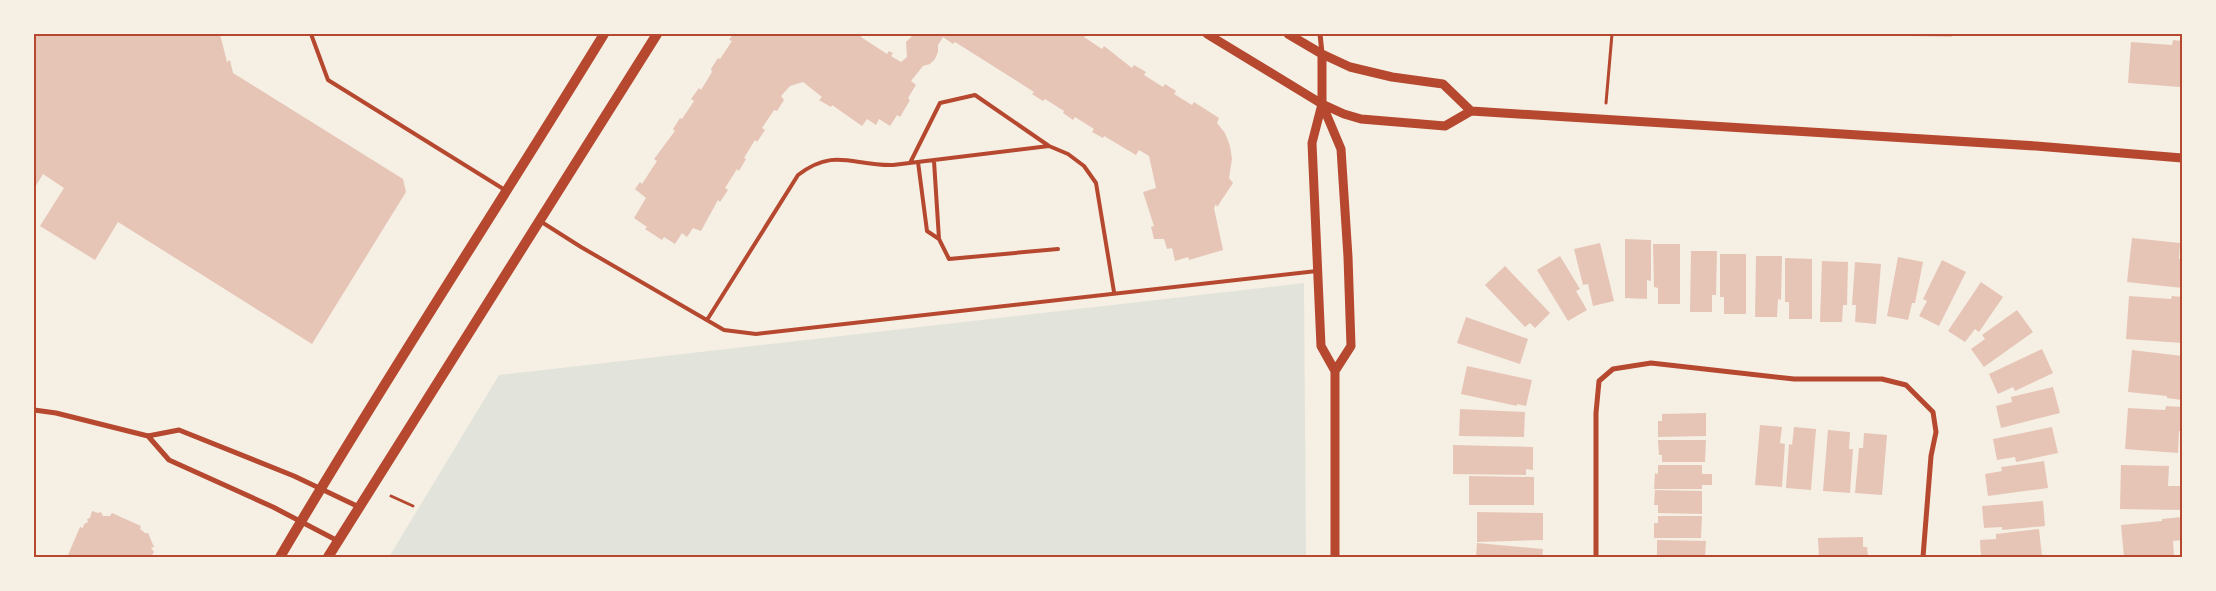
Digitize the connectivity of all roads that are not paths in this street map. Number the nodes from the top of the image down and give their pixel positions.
1 (312, 34) edge
2 (604, 34) edge
3 (657, 34) edge
4 (1207, 34) edge
5 (1288, 34) edge
6 (1320, 34) edge
7 (1322, 54) junction
8 (1322, 104) junction
9 (1471, 111) junction
10 (1049, 146) junction
11 (2182, 158) edge
12 (934, 161) junction
13 (918, 162) junction
14 (910, 163) junction
15 (507, 191) junction
16 (540, 221) junction
17 (939, 238) junction
18 (1058, 249) dead end
19 (1318, 270) junction
20 (1114, 292) junction
21 (708, 320) junction
22 (1335, 371) junction
23 (34, 410) edge
24 (148, 436) junction
25 (320, 488) junction
26 (359, 507) junction
27 (301, 521) junction
28 (338, 541) junction
29 (280, 557) edge
30 (328, 557) edge
31 (1335, 557) edge
32 (1596, 557) edge
33 (1923, 557) edge

1 - 15 lane
2 - 15 main road
3 - 16 main road
4 - 8 street
5 - 7 street
6 - 7 street
7 - 8 street
7 - 9 street
8 - 9 street
8 - 19 street
8 - 22 street
9 - 11 street
10 - 12 lane
10 - 14 lane
10 - 20 lane
12 - 13 lane
12 - 17 lane
13 - 14 lane
13 - 17 lane
14 - 21 lane
15 - 25 main road
16 - 21 lane
16 - 26 main road
17 - 18 lane
19 - 20 lane
19 - 22 street
20 - 21 lane
22 - 31 street
23 - 24 street
24 - 25 street
24 - 27 street
25 - 26 street
25 - 27 main road
26 - 28 main road
27 - 28 street
27 - 29 main road
28 - 30 main road
32 - 33 street

